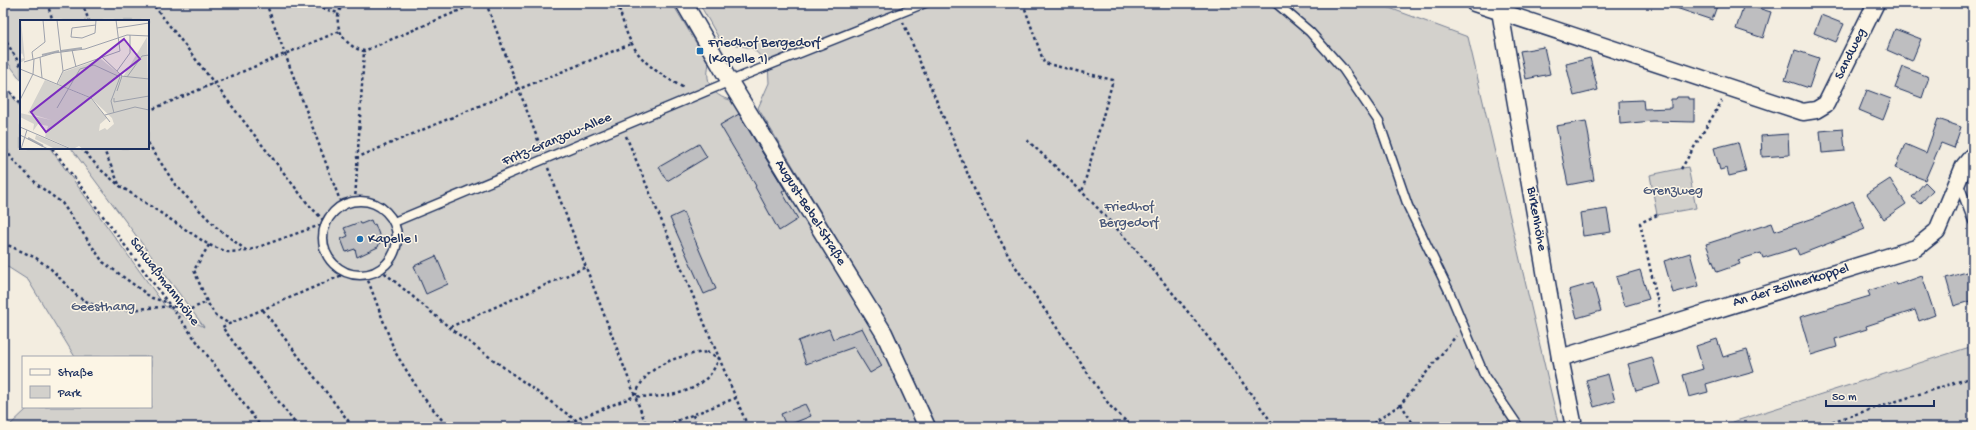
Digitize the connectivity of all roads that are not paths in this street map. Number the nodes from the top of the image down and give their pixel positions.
1 (684, 3) edge
2 (925, 3) edge
3 (1276, 3) edge
4 (1474, 3) edge
5 (1876, 3) edge
6 (1500, 11) junction
7 (730, 82) junction
8 (1973, 155) edge
9 (1958, 181) junction
10 (1973, 221) edge
11 (394, 222) junction
12 (1560, 358) junction
13 (927, 427) edge
14 (1519, 427) edge
15 (1574, 427) edge

1 - 7 street, August-Bebel-Straße
2 - 7 lane, Fritz-Granzow-Allee
3 - 14 lane
4 - 6 street
5 - 6 street, Sandweg
6 - 12 street, Birkenhöhe
7 - 11 lane, Fritz-Granzow-Allee
7 - 13 street, August-Bebel-Straße
8 - 9 street, An der Zöllnerkoppel
9 - 10 lane
9 - 12 street, An der Zöllnerkoppel
11 - 11 lane
12 - 15 street, Birkenhöhe

